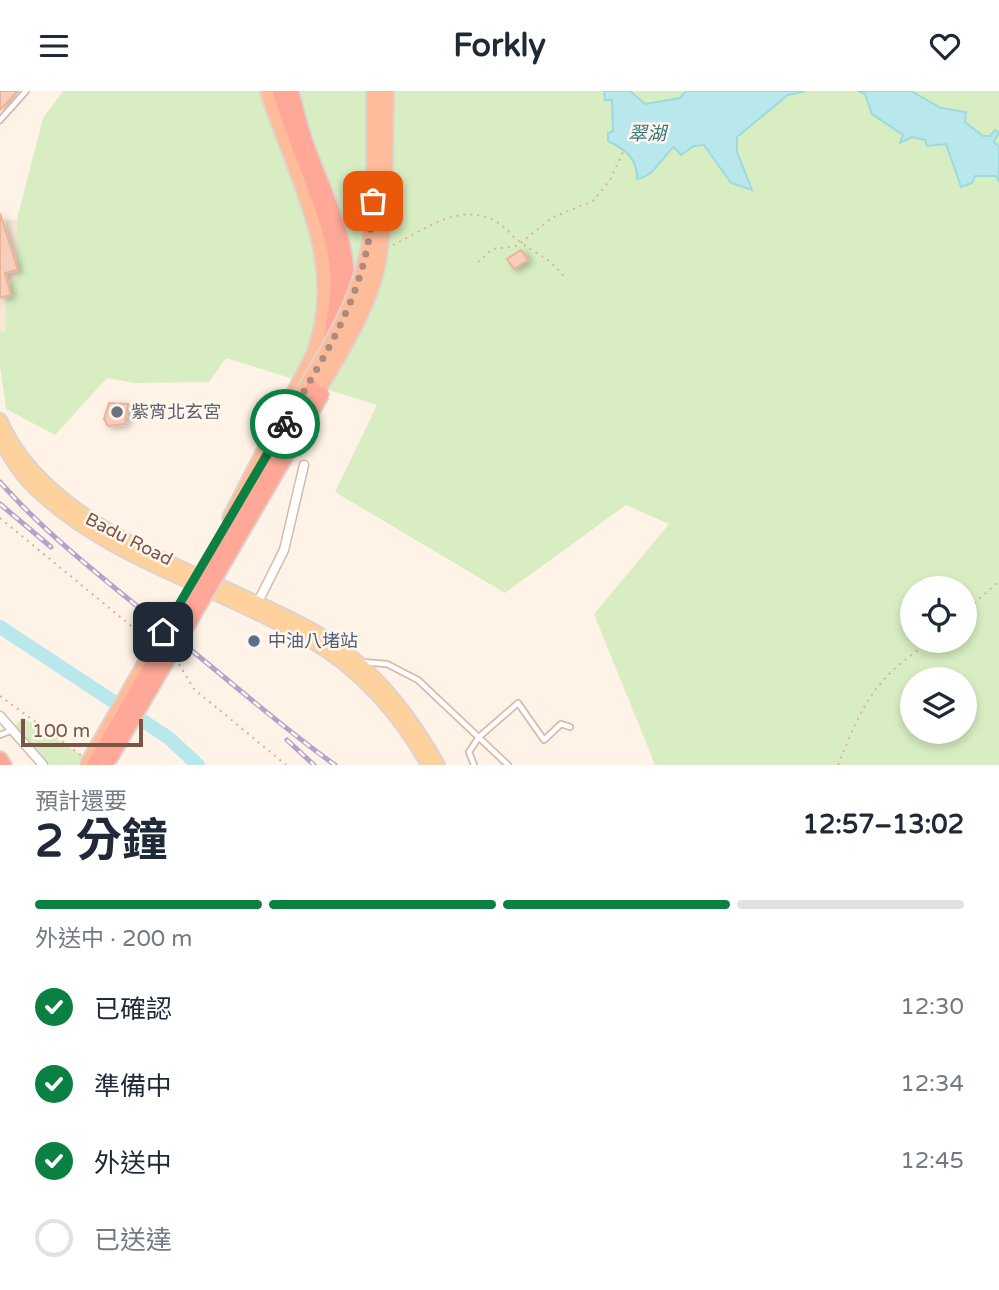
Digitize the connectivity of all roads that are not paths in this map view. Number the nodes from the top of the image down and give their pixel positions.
1 (26, 91) edge
2 (268, 91) edge
3 (280, 91) edge
4 (291, 91) edge
5 (374, 91) edge
6 (386, 91) edge
7 (392, 91) edge
8 (0, 120) edge
9 (386, 144) junction
10 (380, 180) junction
11 (318, 391) junction
12 (0, 419) edge
13 (0, 439) edge
14 (304, 465) dead end
15 (230, 518) junction
16 (257, 604) junction
17 (355, 667) junction
18 (0, 716) edge
19 (570, 727) dead end
20 (14, 730) junction
21 (0, 736) edge
22 (479, 737) junction
23 (0, 759) edge
24 (92, 764) edge
25 (5, 765) edge
26 (43, 765) edge
27 (107, 765) edge
28 (428, 765) edge
29 (438, 765) edge
30 (474, 765) edge
31 (508, 765) edge

1 - 8 lane
2 - 15 highway
3 - 11 highway
4 - 11 highway
5 - 10 highway
6 - 9 highway
7 - 9 highway
9 - 10 highway
10 - 15 highway, bridge
10 - 24 highway, bridge
11 - 24 highway, bridge
11 - 27 highway, bridge
12 - 16 main road, Badu Road
13 - 17 main road, Badu Road
14 - 16 street
15 - 24 highway, bridge
16 - 17 main road, Badu Road
17 - 22 lane
17 - 28 main road, Badu Road
17 - 29 main road, Badu Road
18 - 20 street
19 - 22 lane
20 - 21 lane
20 - 26 street
22 - 30 lane
22 - 31 lane
23 - 25 highway

